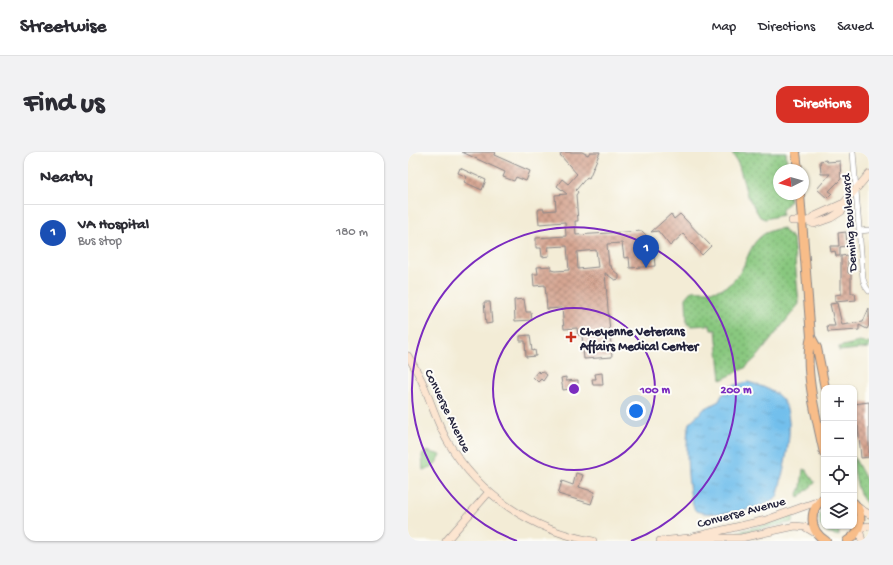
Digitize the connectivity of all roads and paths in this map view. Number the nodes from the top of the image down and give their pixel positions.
1 (796, 152) edge
2 (853, 152) edge
3 (797, 164) edge
4 (869, 174) edge
5 (856, 188) junction
6 (801, 200) edge
7 (792, 221) dead end
8 (805, 221) junction
9 (869, 230) edge
10 (860, 231) junction
11 (869, 291) edge
12 (811, 337) junction
13 (408, 356) edge
14 (823, 385) edge
15 (821, 437) edge
16 (490, 492) junction
17 (821, 500) edge
18 (821, 502) edge
19 (857, 506) edge
20 (857, 508) edge
21 (869, 514) edge
22 (869, 526) edge
23 (859, 528) junction
24 (818, 537) edge
25 (689, 538) junction
26 (446, 541) edge
27 (593, 541) edge
28 (660, 541) edge
29 (826, 541) edge
30 (847, 541) edge
31 (862, 541) edge

1 - 3 main road
2 - 5 street, Deming Boulevard
4 - 5 main road
5 - 8 main road
5 - 10 street, Deming Boulevard
6 - 8 main road
7 - 8 main road
8 - 12 main road
9 - 10 street
10 - 11 street, Deming Boulevard
12 - 14 main road
12 - 15 main road
13 - 16 main road, Converse Avenue
16 - 26 main road
16 - 27 main road, Converse Avenue
17 - 25 main road, Converse Avenue
18 - 24 main road
19 - 21 main road
20 - 23 main road
22 - 23 main road
23 - 30 main road
23 - 31 main road
24 - 25 main road, Converse Avenue
24 - 29 main road
25 - 28 main road, Converse Avenue

